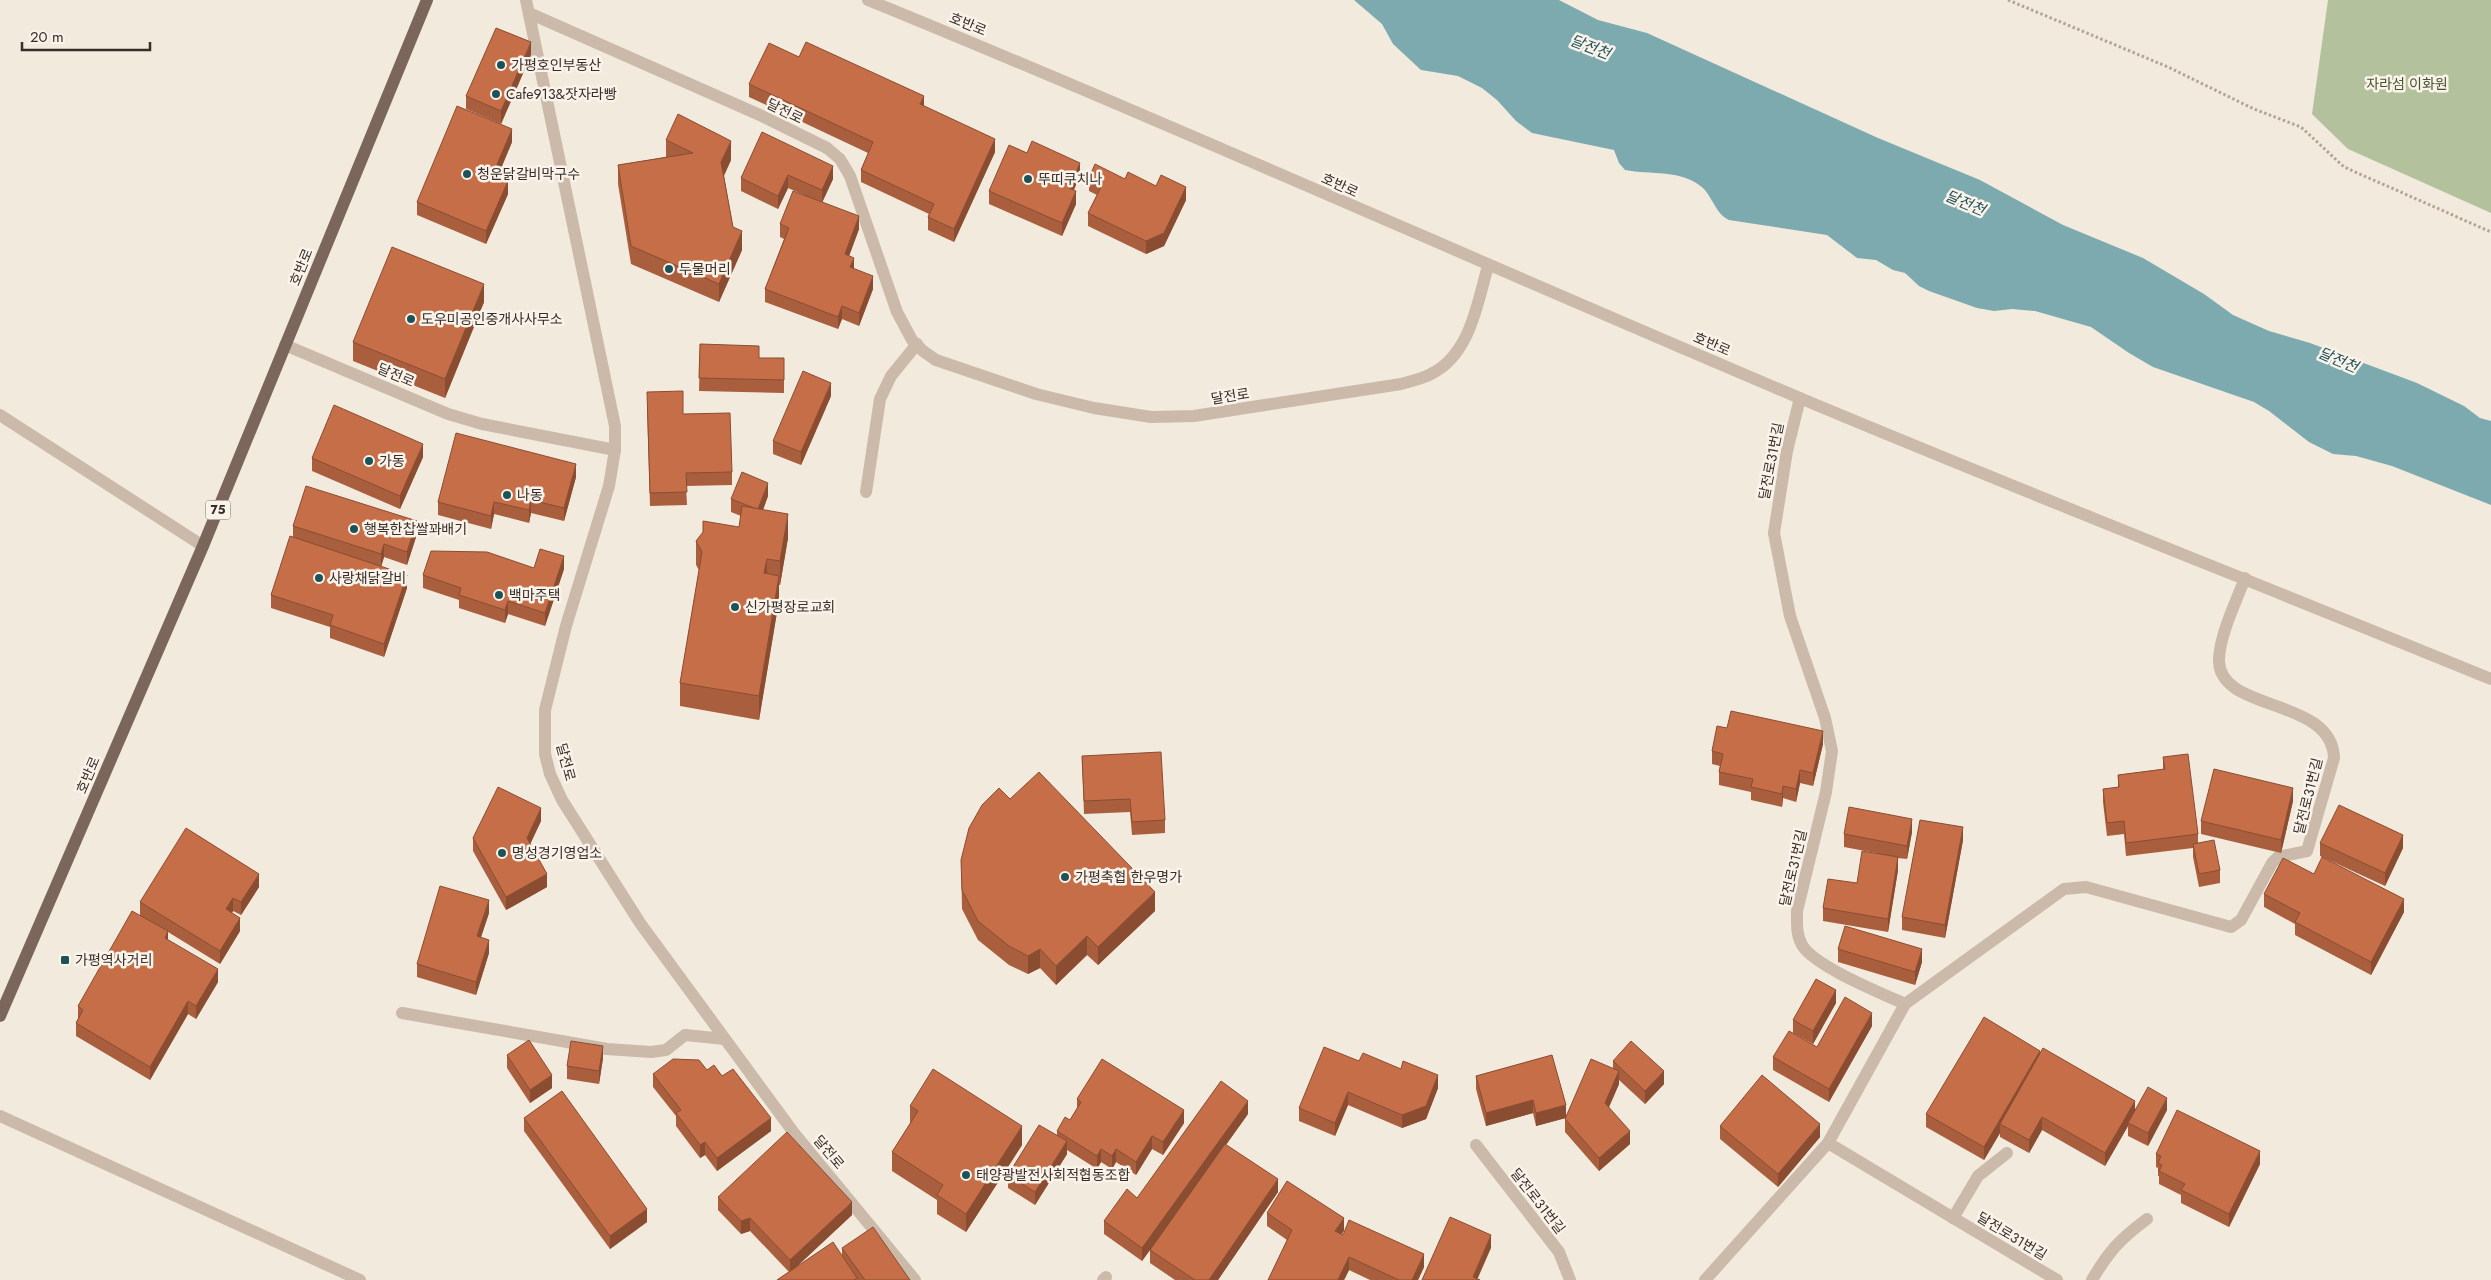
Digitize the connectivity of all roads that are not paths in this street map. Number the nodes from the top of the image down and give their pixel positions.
1 (428, 0) edge
2 (526, 0) edge
3 (868, 0) edge
4 (530, 13) junction
5 (1488, 266) junction
6 (917, 344) junction
7 (286, 345) junction
8 (1800, 398) junction
9 (0, 415) edge
10 (615, 450) junction
11 (866, 492) dead end
12 (203, 546) junction
13 (2245, 578) junction
14 (2491, 679) edge
15 (1905, 1004) junction
16 (402, 1013) dead end
17 (0, 1016) edge
18 (725, 1039) junction
19 (0, 1116) edge
20 (1828, 1143) junction
21 (1476, 1145) dead end
22 (2007, 1153) dead end
23 (1953, 1218) junction
24 (2147, 1218) dead end
25 (360, 1280) edge
26 (915, 1280) edge
27 (1570, 1280) edge
28 (1705, 1280) edge
29 (2057, 1280) edge
30 (2092, 1280) edge

1 - 7 main road, 호반로 / 75
2 - 4 street, 달전로
3 - 5 street, 호반로
4 - 6 street, 달전로
4 - 10 street, 달전로
5 - 6 street, 달전로
5 - 8 street, 호반로
6 - 11 street
7 - 10 street, 달전로
7 - 12 main road, 호반로 / 75
8 - 13 street
8 - 15 street, 달전로31번길
9 - 12 street
10 - 18 street, 달전로
12 - 17 main road, 호반로 / 75
13 - 14 street
13 - 15 street, 달전로31번길
15 - 20 street
16 - 18 street
18 - 26 street, 달전로
19 - 25 street
20 - 23 street, 달전로31번길
20 - 28 street
21 - 27 street, 달전로31번길
22 - 23 street
23 - 29 street, 달전로31번길
24 - 30 street

